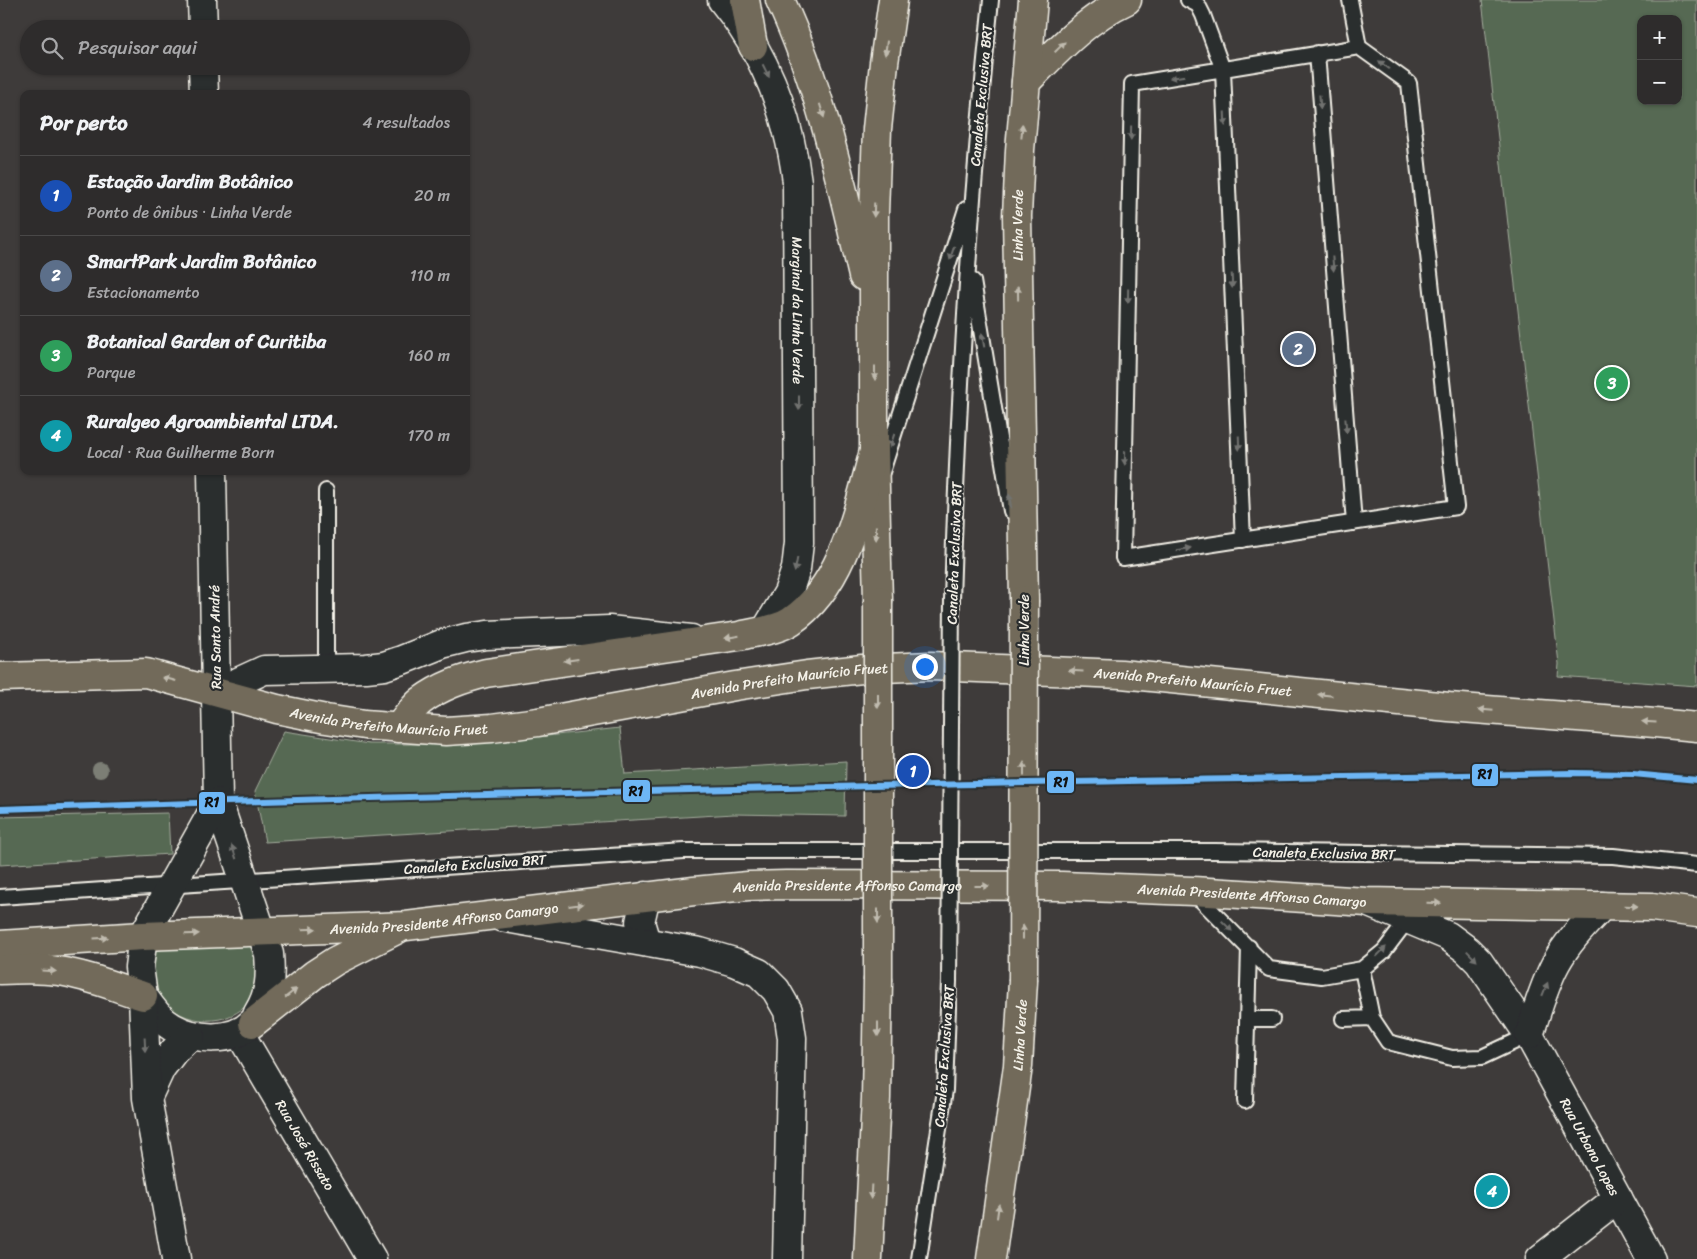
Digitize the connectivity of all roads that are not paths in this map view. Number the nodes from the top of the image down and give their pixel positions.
1 (202, 0) edge
2 (722, 0) edge
3 (745, 0) edge
4 (780, 0) edge
5 (893, 0) edge
6 (991, 0) edge
7 (1033, 0) edge
8 (1127, 0) edge
9 (1188, 0) edge
10 (1350, 0) edge
11 (203, 20) edge
12 (753, 46) junction
13 (1359, 46) junction
14 (1317, 54) junction
15 (1223, 70) junction
16 (204, 75) edge
17 (1026, 82) junction
18 (204, 90) edge
19 (973, 190) junction
20 (968, 255) junction
21 (874, 323) junction
22 (874, 451) junction
23 (212, 475) edge
24 (326, 491) dead end
25 (875, 493) junction
26 (1354, 523) junction
27 (1243, 540) junction
28 (1024, 592) junction
29 (766, 630) junction
30 (705, 641) junction
31 (326, 669) junction
32 (0, 677) edge
33 (216, 692) junction
34 (1697, 727) edge
35 (398, 728) junction
36 (218, 802) junction
37 (1697, 865) edge
38 (243, 880) junction
39 (172, 884) junction
40 (1193, 891) junction
41 (646, 896) junction
42 (0, 897) edge
43 (1367, 902) junction
44 (1602, 906) junction
45 (1697, 913) edge
46 (490, 915) junction
47 (1409, 918) junction
48 (406, 926) junction
49 (260, 931) junction
50 (144, 936) junction
51 (646, 942) junction
52 (0, 945) edge
53 (1249, 947) junction
54 (1362, 969) junction
55 (0, 970) edge
56 (143, 996) junction
57 (1372, 1018) junction
58 (1247, 1019) junction
59 (1272, 1019) dead end
60 (1343, 1019) dead end
61 (246, 1028) junction
62 (191, 1035) junction
63 (1529, 1036) junction
64 (147, 1098) junction
65 (1245, 1101) dead end
66 (1618, 1198) junction
67 (176, 1259) edge
68 (372, 1259) edge
69 (787, 1259) edge
70 (868, 1259) edge
71 (919, 1259) edge
72 (991, 1259) edge
73 (1540, 1259) edge
74 (1651, 1259) edge

1 - 11 street
2 - 12 street, Marginal da Linha Verde
3 - 12 main road
4 -> 21 main road
5 -> 21 main road
6 - 19 lane, Canaleta Exclusiva BRT
7 - 17 main road, Linha Verde
17 -> 8 main road
9 - 15 lane
10 - 13 lane
12 -> 29 street, Marginal da Linha Verde
13 - 14 lane
26 -> 13 lane
14 - 15 lane
14 -> 26 lane
15 -> 27 lane
15 -> 27 lane
16 - 18 street
28 -> 17 main road, Linha Verde
19 - 20 lane, Canaleta Exclusiva BRT
19 -> 25 lane, Canaleta Exclusiva BRT
28 -> 20 lane, Canaleta Exclusiva BRT
20 - 71 lane, Canaleta Exclusiva BRT, bridge
21 -> 22 main road
22 - 25 main road
22 - 29 main road
23 - 33 street, Rua Santo André
24 - 31 lane
25 -> 70 main road, bridge
26 - 27 lane
72 -> 28 main road, Linha Verde, bridge
29 -> 30 main road
30 - 31 street
30 -> 35 main road
31 - 33 street
33 -> 32 main road, Avenida Prefeito Maurício Fruet
33 - 35 main road, Avenida Prefeito Maurício Fruet
33 - 36 street, Rua Santo André
34 -> 35 main road, Avenida Prefeito Maurício Fruet
38 -> 36 street, Rua Santo André
36 - 39 street
37 - 38 lane, Canaleta Exclusiva BRT
38 - 39 lane, Canaleta Exclusiva BRT
38 - 49 street, Rua Santo André
39 - 42 lane, Canaleta Exclusiva BRT
39 - 50 street
41 -> 40 main road, Avenida Presidente Affonso Camargo
40 - 43 main road, Avenida Presidente Affonso Camargo
40 -> 53 lane
46 -> 41 main road, Avenida Presidente Affonso Camargo
41 - 51 street
43 -> 44 main road, Avenida Presidente Affonso Camargo
43 - 47 street, Rua Urbano Lopes
44 -> 45 main road, Avenida Presidente Affonso Camargo
63 -> 44 street
46 - 48 main road, Avenida Presidente Affonso Camargo
46 - 51 street
54 -> 47 lane
47 -> 63 street, Rua Urbano Lopes
49 -> 48 main road, Avenida Presidente Affonso Camargo
61 -> 48 main road
50 -> 49 main road, Avenida Presidente Affonso Camargo
49 - 61 street
52 -> 50 main road, Avenida Presidente Affonso Camargo
50 - 56 street
51 - 69 street
53 - 54 lane
53 - 58 lane
54 - 57 lane
55 -> 56 main road
56 - 62 street
56 -> 64 street
57 - 60 lane
57 - 63 lane
58 - 59 lane
58 - 65 lane
61 - 62 street
61 - 68 street, Rua José Rissato
62 - 64 street
63 - 66 street, Rua Urbano Lopes
64 - 67 street
66 - 73 street
66 - 74 street, Rua Urbano Lopes

